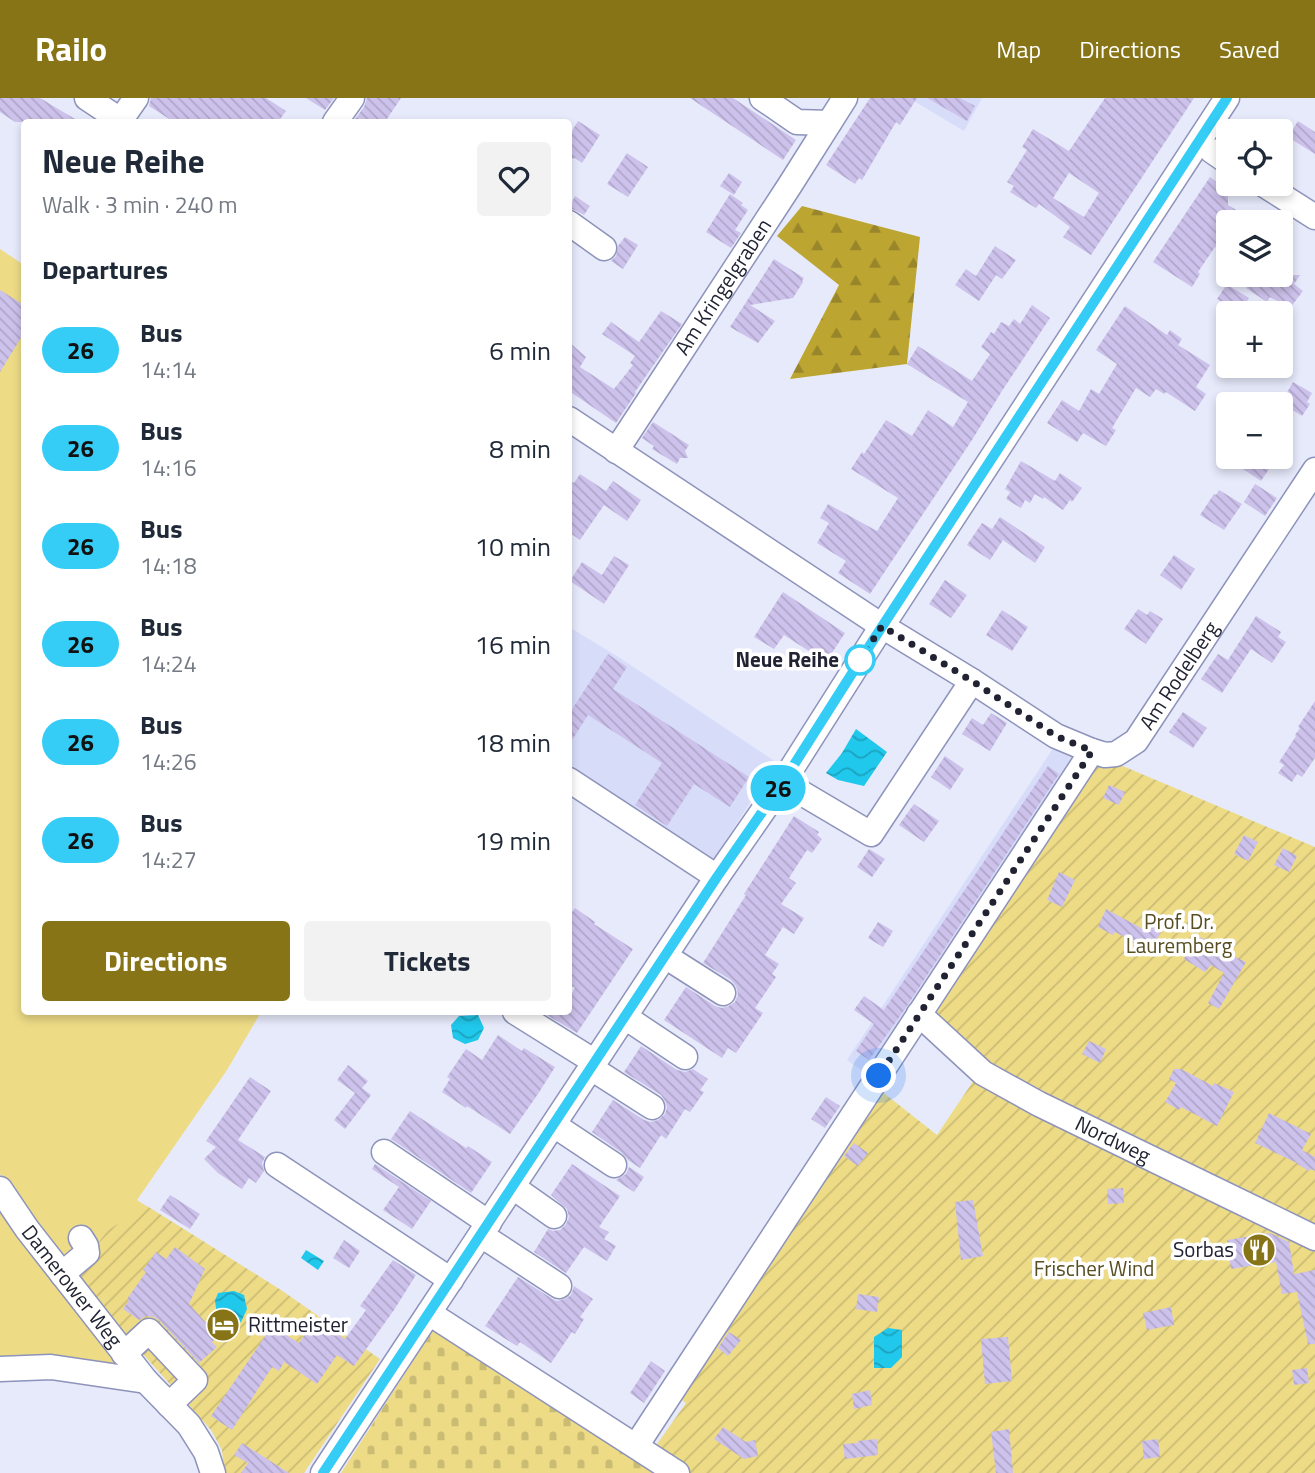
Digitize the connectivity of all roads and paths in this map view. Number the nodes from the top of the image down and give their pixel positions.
1 (87, 98) edge
2 (136, 98) edge
3 (352, 98) edge
4 (761, 98) edge
5 (845, 98) edge
6 (1227, 98) edge
7 (118, 119) edge
8 (124, 119) edge
9 (337, 119) edge
10 (829, 123) junction
11 (1282, 196) edge
12 (1315, 217) edge
13 (572, 225) edge
14 (604, 248) dead end
15 (572, 421) edge
16 (616, 451) junction
17 (1315, 470) edge
18 (882, 626) junction
19 (972, 681) junction
20 (1092, 751) junction
21 (572, 782) edge
22 (783, 782) junction
23 (717, 877) junction
24 (665, 956) junction
25 (723, 993) dead end
26 (519, 1015) edge
27 (625, 1017) junction
28 (922, 1017) junction
29 (685, 1057) dead end
30 (591, 1069) junction
31 (649, 1111) dead end
32 (554, 1125) junction
33 (384, 1152) dead end
34 (277, 1165) dead end
35 (614, 1165) dead end
36 (415, 1185) dead end
37 (513, 1186) junction
38 (0, 1189) edge
39 (554, 1216) dead end
40 (482, 1234) junction
41 (80, 1238) dead end
42 (1315, 1238) edge
43 (62, 1274) junction
44 (451, 1280) junction
45 (553, 1291) dead end
46 (429, 1313) junction
47 (124, 1354) junction
48 (0, 1369) edge
49 (146, 1381) junction
50 (169, 1405) junction
51 (636, 1446) junction
52 (213, 1473) edge
53 (323, 1473) edge
54 (677, 1473) edge

1 - 7 street
2 - 8 street
3 - 9 street
4 - 10 street
5 - 10 street, Am Kringelgraben
6 - 18 street
10 - 16 street, Am Kringelgraben
11 - 12 street
13 - 14 street
15 - 16 street
16 - 18 street
17 - 20 street, Am Rodelberg
18 - 19 street, Am Rodelberg
18 - 22 street
19 - 20 street, Am Rodelberg
19 - 22 street
20 - 28 street
21 - 23 street
22 - 23 street
23 - 24 street
24 - 25 street
24 - 27 street
26 - 30 street
27 - 29 street
27 - 30 street
28 - 42 street, Nordweg
28 - 51 street
30 - 31 street
30 - 32 street
32 - 35 street
32 - 37 street
33 - 40 street
34 - 44 street
36 - 40 street
37 - 39 street
37 - 40 street
38 - 43 street, Damerower Weg
40 - 44 street
40 - 45 street
41 - 43 street
43 - 47 street, Damerower Weg
44 - 46 street
46 - 51 street
46 - 53 street
47 - 49 street, Damerower Weg
47 - 50 street
48 - 49 street, Damerower Weg
49 - 50 street, Damerower Weg
50 - 52 street, Damerower Weg
51 - 54 street

